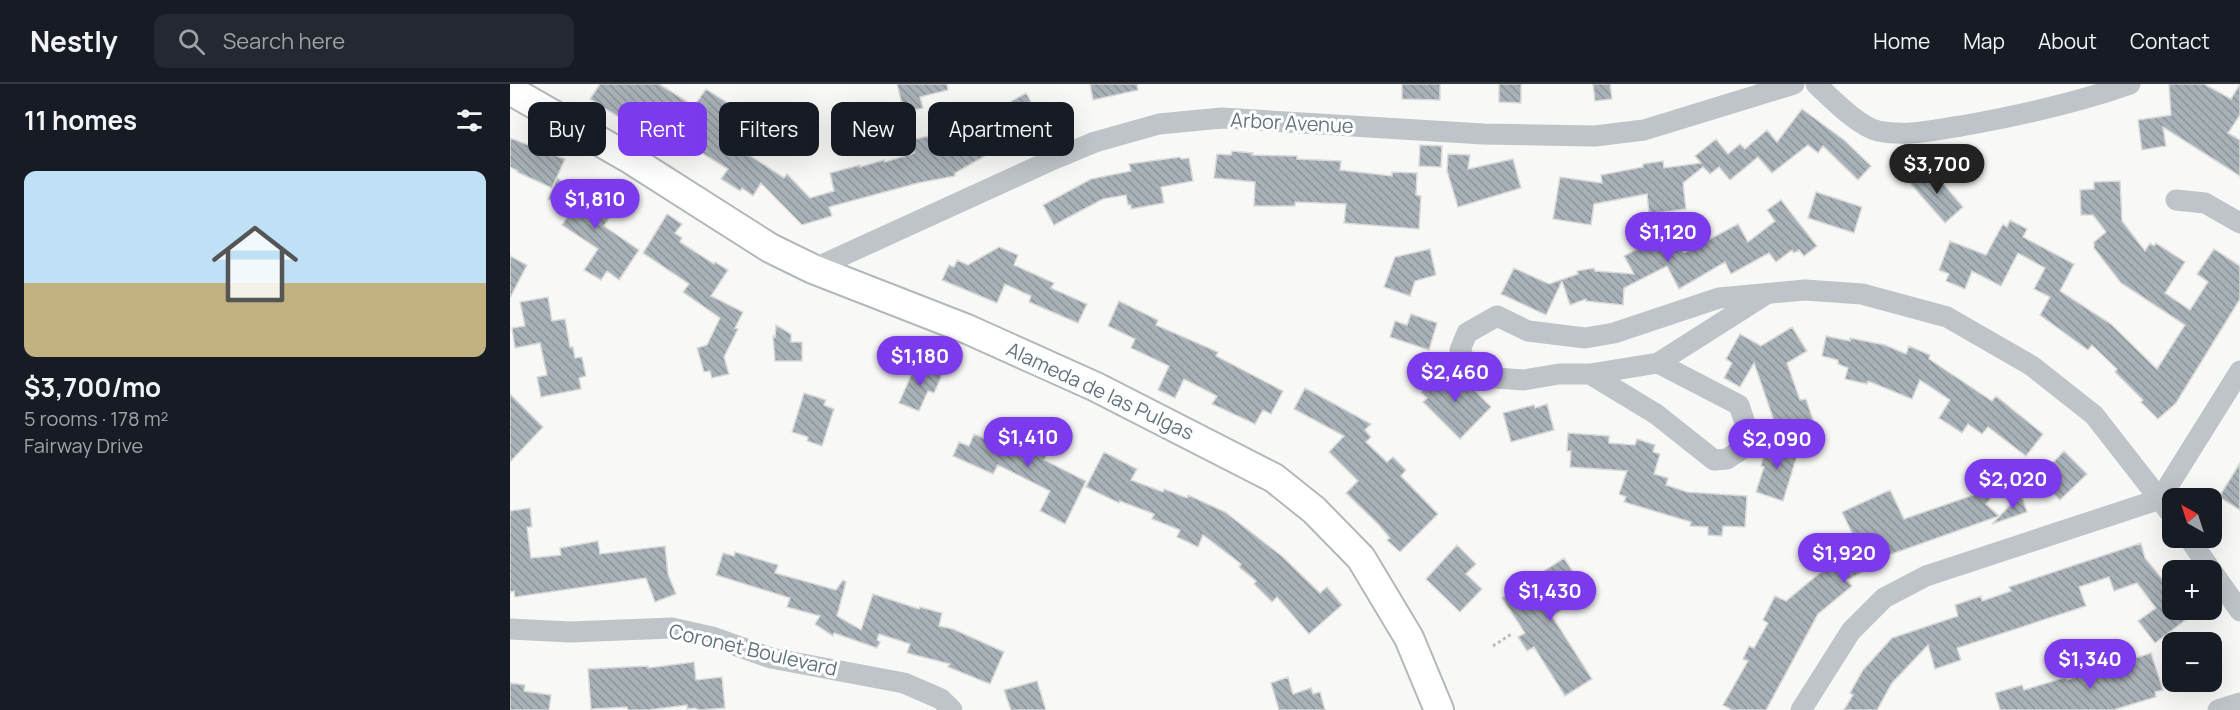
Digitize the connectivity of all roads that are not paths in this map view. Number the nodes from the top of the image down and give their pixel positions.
1 (1794, 84) edge
2 (1816, 84) edge
3 (2130, 84) edge
4 (516, 90) edge
5 (2176, 200) dead end
6 (2240, 224) edge
7 (813, 269) junction
8 (1765, 295) junction
9 (1658, 363) junction
10 (2240, 371) edge
11 (1590, 374) junction
12 (2176, 488) edge
13 (2162, 502) edge
14 (2162, 508) edge
15 (2222, 586) edge
16 (2240, 611) edge
17 (510, 629) edge
18 (2240, 703) edge
19 (952, 710) edge
20 (1438, 710) edge
21 (1801, 710) edge
22 (2218, 710) edge

1 - 7 street, Arbor Avenue
2 - 3 street
4 - 7 main road, Alameda de las Pulgas
5 - 6 street
7 - 20 main road, Alameda de las Pulgas
8 - 9 street
8 - 11 street
8 - 13 street
9 - 11 street
9 - 11 street
10 - 12 street
14 - 21 street
15 - 16 street
17 - 19 street, Coronet Boulevard
18 - 22 street

